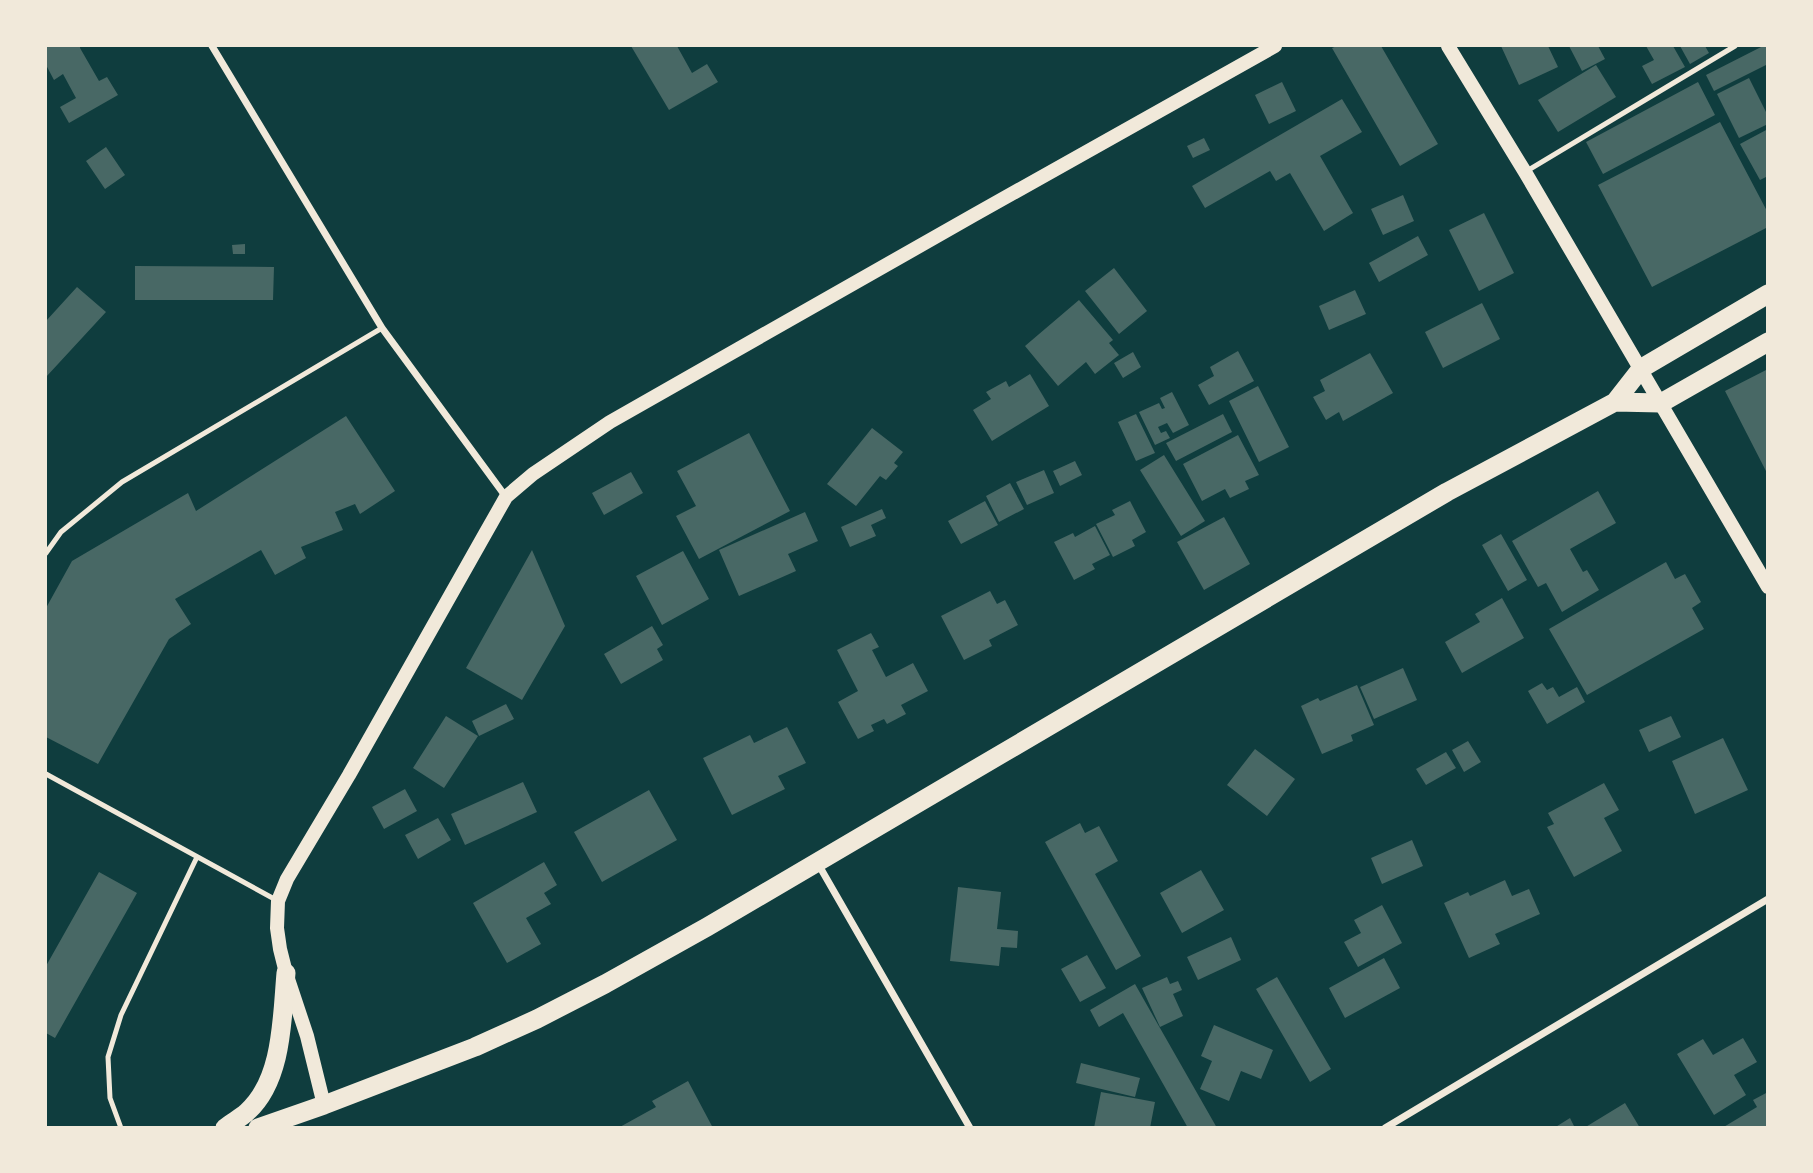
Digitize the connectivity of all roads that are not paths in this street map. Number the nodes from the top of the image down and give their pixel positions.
1 (212, 46) edge
2 (1275, 46) edge
3 (1448, 46) edge
4 (1735, 46) edge
5 (1525, 172) junction
6 (1768, 294) edge
7 (382, 328) junction
8 (1768, 342) edge
9 (1640, 370) junction
10 (1615, 402) junction
11 (1661, 403) junction
12 (506, 498) junction
13 (46, 553) edge
14 (1768, 587) edge
15 (46, 774) edge
16 (197, 857) junction
17 (817, 862) junction
18 (1768, 899) edge
19 (278, 901) junction
20 (286, 973) junction
21 (324, 1105) junction
22 (121, 1128) edge
23 (225, 1128) edge
24 (258, 1128) edge
25 (970, 1128) edge
26 (1385, 1128) edge

1 - 7 street
2 - 12 main road
3 - 5 main road
4 - 5 lane
5 - 9 main road
6 - 9 highway
7 - 12 street
7 - 13 lane
8 - 11 highway
9 - 10 highway
9 - 11 main road
10 - 11 highway
10 - 17 highway
11 - 14 main road
12 - 19 main road
15 - 16 lane
16 - 19 lane
16 - 22 lane
17 - 21 highway
17 - 25 street
18 - 26 street
19 - 20 main road
20 - 21 main road
20 - 23 highway
21 - 24 highway

